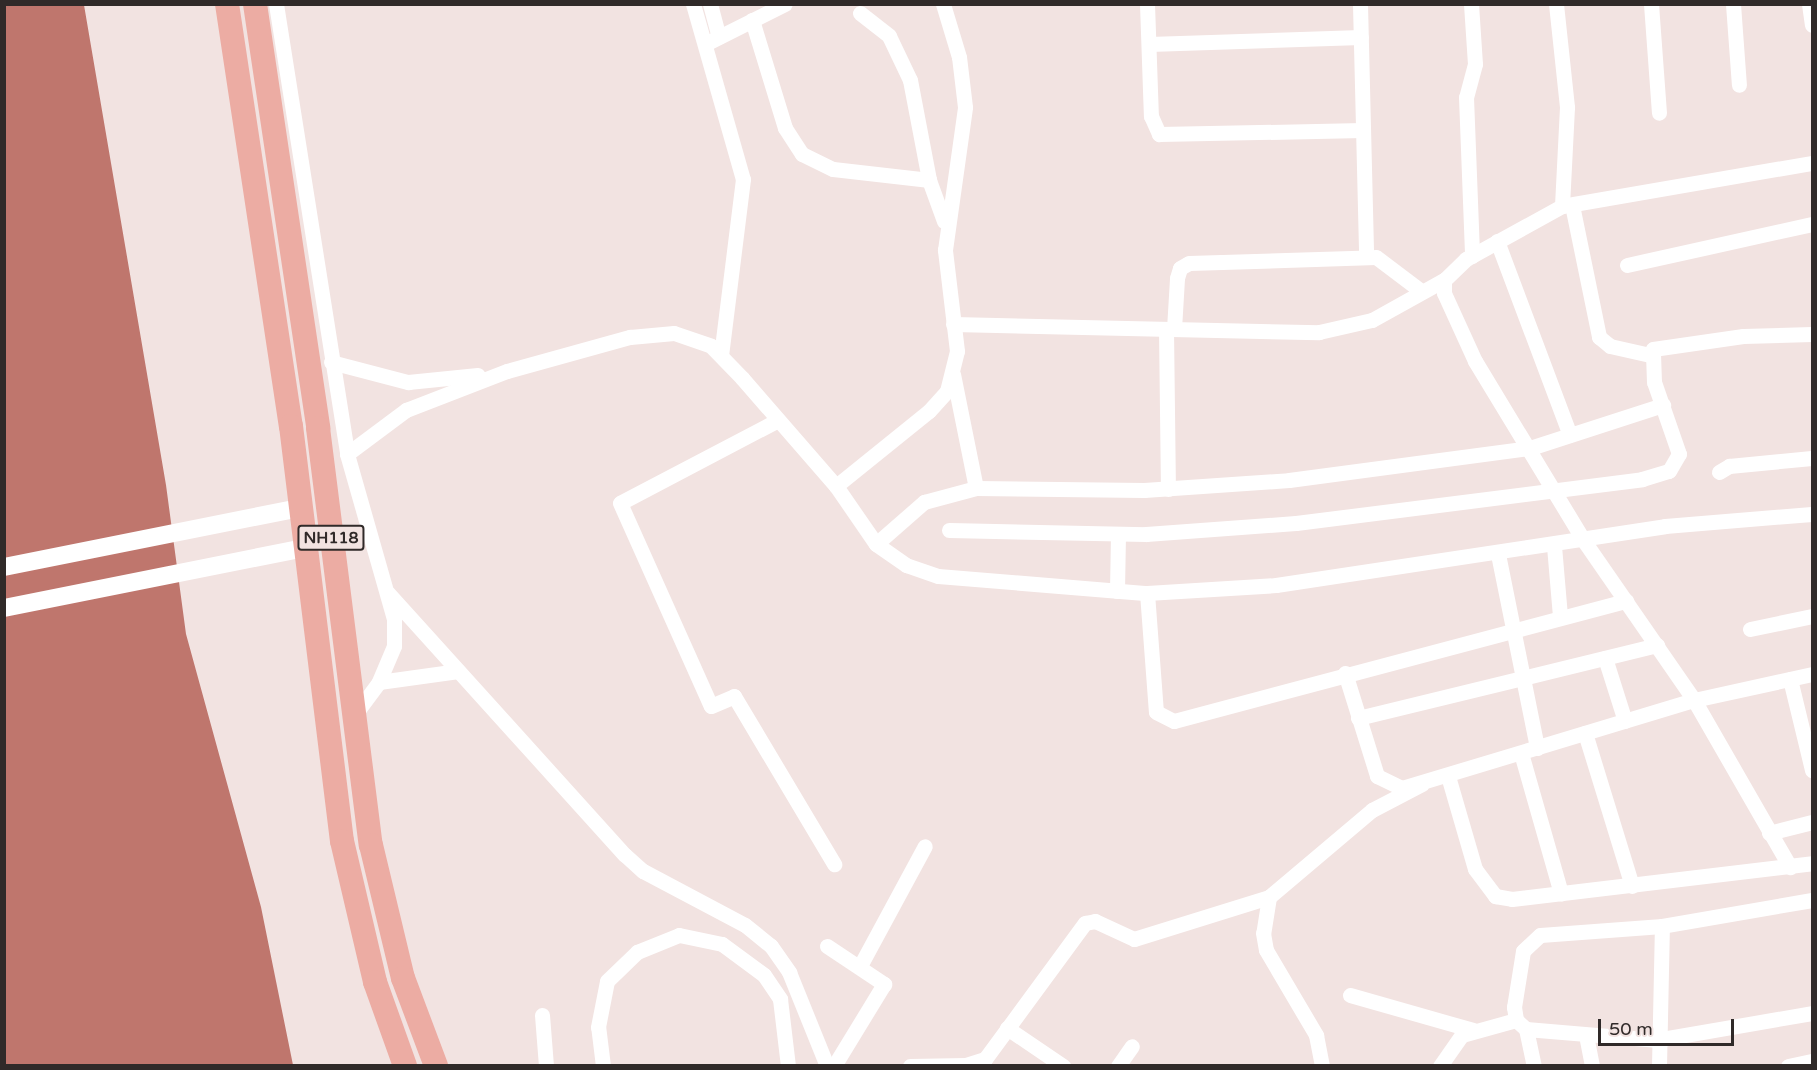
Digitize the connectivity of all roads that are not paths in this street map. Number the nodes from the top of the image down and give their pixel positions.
1 (227, 4) edge
2 (255, 4) edge
3 (276, 4) edge
4 (693, 4) edge
5 (710, 4) edge
6 (785, 4) edge
7 (943, 4) edge
8 (1147, 4) edge
9 (1360, 4) edge
10 (1471, 4) edge
11 (1556, 4) edge
12 (1651, 4) edge
13 (1733, 4) edge
14 (1809, 4) edge
15 (860, 13) dead end
16 (752, 20) junction
17 (1812, 25) edge
18 (719, 36) junction
19 (1361, 37) junction
20 (705, 44) junction
21 (1149, 44) junction
22 (1739, 85) dead end
23 (1659, 114) dead end
24 (1364, 130) junction
25 (1812, 163) edge
26 (929, 180) junction
27 (1567, 205) junction
28 (1812, 224) edge
29 (947, 226) junction
30 (1497, 241) junction
31 (1366, 256) junction
32 (1472, 256) junction
33 (1627, 265) dead end
34 (1444, 280) junction
35 (1421, 291) junction
36 (954, 324) junction
37 (1170, 329) junction
38 (1812, 334) edge
39 (1650, 355) junction
40 (721, 356) junction
41 (332, 362) junction
42 (507, 371) junction
43 (952, 371) junction
44 (1663, 405) junction
45 (778, 420) junction
46 (1570, 435) junction
47 (1530, 448) junction
48 (347, 454) junction
49 (1812, 458) edge
50 (1719, 472) dead end
51 (836, 486) junction
52 (976, 488) junction
53 (1168, 489) junction
54 (1556, 492) junction
55 (300, 508) junction
56 (1812, 514) edge
57 (949, 530) dead end
58 (1118, 534) junction
59 (1584, 542) junction
60 (876, 544) junction
61 (1554, 546) junction
62 (305, 548) junction
63 (1498, 554) junction
64 (4, 567) edge
65 (382, 586) junction
66 (1117, 591) junction
67 (1147, 593) junction
68 (1626, 601) junction
69 (4, 608) edge
70 (1560, 616) junction
71 (1812, 616) edge
72 (1509, 628) junction
73 (1750, 629) dead end
74 (1657, 645) junction
75 (1605, 658) junction
76 (459, 671) junction
77 (1345, 673) junction
78 (1812, 674) edge
79 (1520, 679) junction
80 (1790, 679) junction
81 (379, 682) junction
82 (1694, 700) junction
83 (353, 717) junction
84 (1358, 718) junction
85 (1624, 721) junction
86 (1585, 733) junction
87 (1537, 748) junction
88 (1521, 753) junction
89 (1812, 770) edge
90 (1448, 776) junction
91 (1422, 784) junction
92 (1812, 822) edge
93 (1769, 833) junction
94 (925, 846) dead end
95 (1812, 863) edge
96 (834, 864) dead end
97 (1790, 867) junction
98 (1632, 886) junction
99 (1561, 893) junction
100 (1269, 897) junction
101 (1812, 900) edge
102 (1662, 926) junction
103 (827, 946) dead end
104 (860, 966) junction
105 (1350, 995) dead end
106 (1812, 1013) edge
107 (542, 1015) dead end
108 (1521, 1025) junction
109 (1007, 1028) junction
110 (1473, 1030) junction
111 (1586, 1035) junction
112 (1656, 1040) junction
113 (1132, 1046) dead end
114 (1812, 1061) edge
115 (405, 1065) edge
116 (436, 1065) edge
117 (546, 1065) edge
118 (603, 1065) edge
119 (788, 1065) edge
120 (827, 1065) edge
121 (834, 1065) edge
122 (910, 1065) edge
123 (1063, 1065) edge
124 (1118, 1065) edge
125 (1322, 1065) edge
126 (1440, 1065) edge
127 (1534, 1065) edge
128 (1592, 1065) edge
129 (1659, 1065) edge
130 (1788, 1065) edge

1 - 55 highway, NH118
2 - 83 highway, NH118
3 - 41 street
4 - 20 street
5 - 18 street
6 - 16 street
7 - 29 street
8 - 21 street
9 - 19 street
10 - 32 street
11 - 27 street
12 - 23 street
13 - 22 street
14 - 17 street
15 - 26 street
16 - 18 street
16 - 26 street
18 - 20 street
19 - 21 street
19 - 24 street
20 - 40 street
21 - 24 street
24 - 31 street
25 - 27 street
26 - 29 street
27 - 30 street
27 - 39 street
28 - 33 street
29 - 36 street
30 - 32 street
30 - 46 street
31 - 35 street
31 - 37 street
32 - 34 street
34 - 35 street
34 - 47 street
35 - 37 street
36 - 37 street
36 - 43 street
37 - 53 street
38 - 39 street
39 - 44 street
40 - 42 street
40 - 45 street
41 - 42 street
41 - 48 street
42 - 48 street
43 - 51 street
43 - 52 street
44 - 46 street
44 - 54 street
45 - 51 street
45 - 96 street
46 - 47 street
47 - 53 street
47 - 54 street
48 - 65 street
49 - 50 street
51 - 60 street
52 - 53 street
52 - 60 street
54 - 58 street
54 - 59 street
55 - 62 highway, NH118
55 - 64 street
56 - 59 street
57 - 58 street
58 - 66 street
59 - 61 street
59 - 68 street
60 - 66 street
61 - 63 street
61 - 70 street
62 - 69 street
62 - 115 highway, NH118
63 - 67 street
63 - 72 street
65 - 76 street
65 - 81 street
66 - 67 street
67 - 77 street
68 - 70 street
68 - 74 street
70 - 72 street
71 - 73 street
72 - 77 street
72 - 79 street
74 - 75 street
74 - 82 street
75 - 79 street
75 - 85 street
76 - 81 street
76 - 120 street
77 - 84 street
78 - 80 street
79 - 84 street
79 - 87 street
80 - 82 street
80 - 89 street
81 - 83 street
82 - 85 street
82 - 93 street
83 - 116 highway, NH118
84 - 91 street
85 - 86 street
86 - 87 street
86 - 98 street
87 - 88 street
88 - 90 street
88 - 99 street
90 - 91 street
90 - 99 street
91 - 100 street
92 - 93 street
93 - 97 street
94 - 104 street
95 - 97 street
97 - 98 street
98 - 99 street
100 - 109 street
100 - 125 street
101 - 102 street
102 - 108 street
102 - 112 street
103 - 104 street
104 - 121 street
105 - 110 street
106 - 112 street
107 - 117 street
108 - 110 street
108 - 111 street
108 - 127 street
109 - 122 street
109 - 123 street
110 - 126 street
111 - 112 street
111 - 128 street
112 - 129 street
113 - 124 street
114 - 130 street
118 - 119 street

